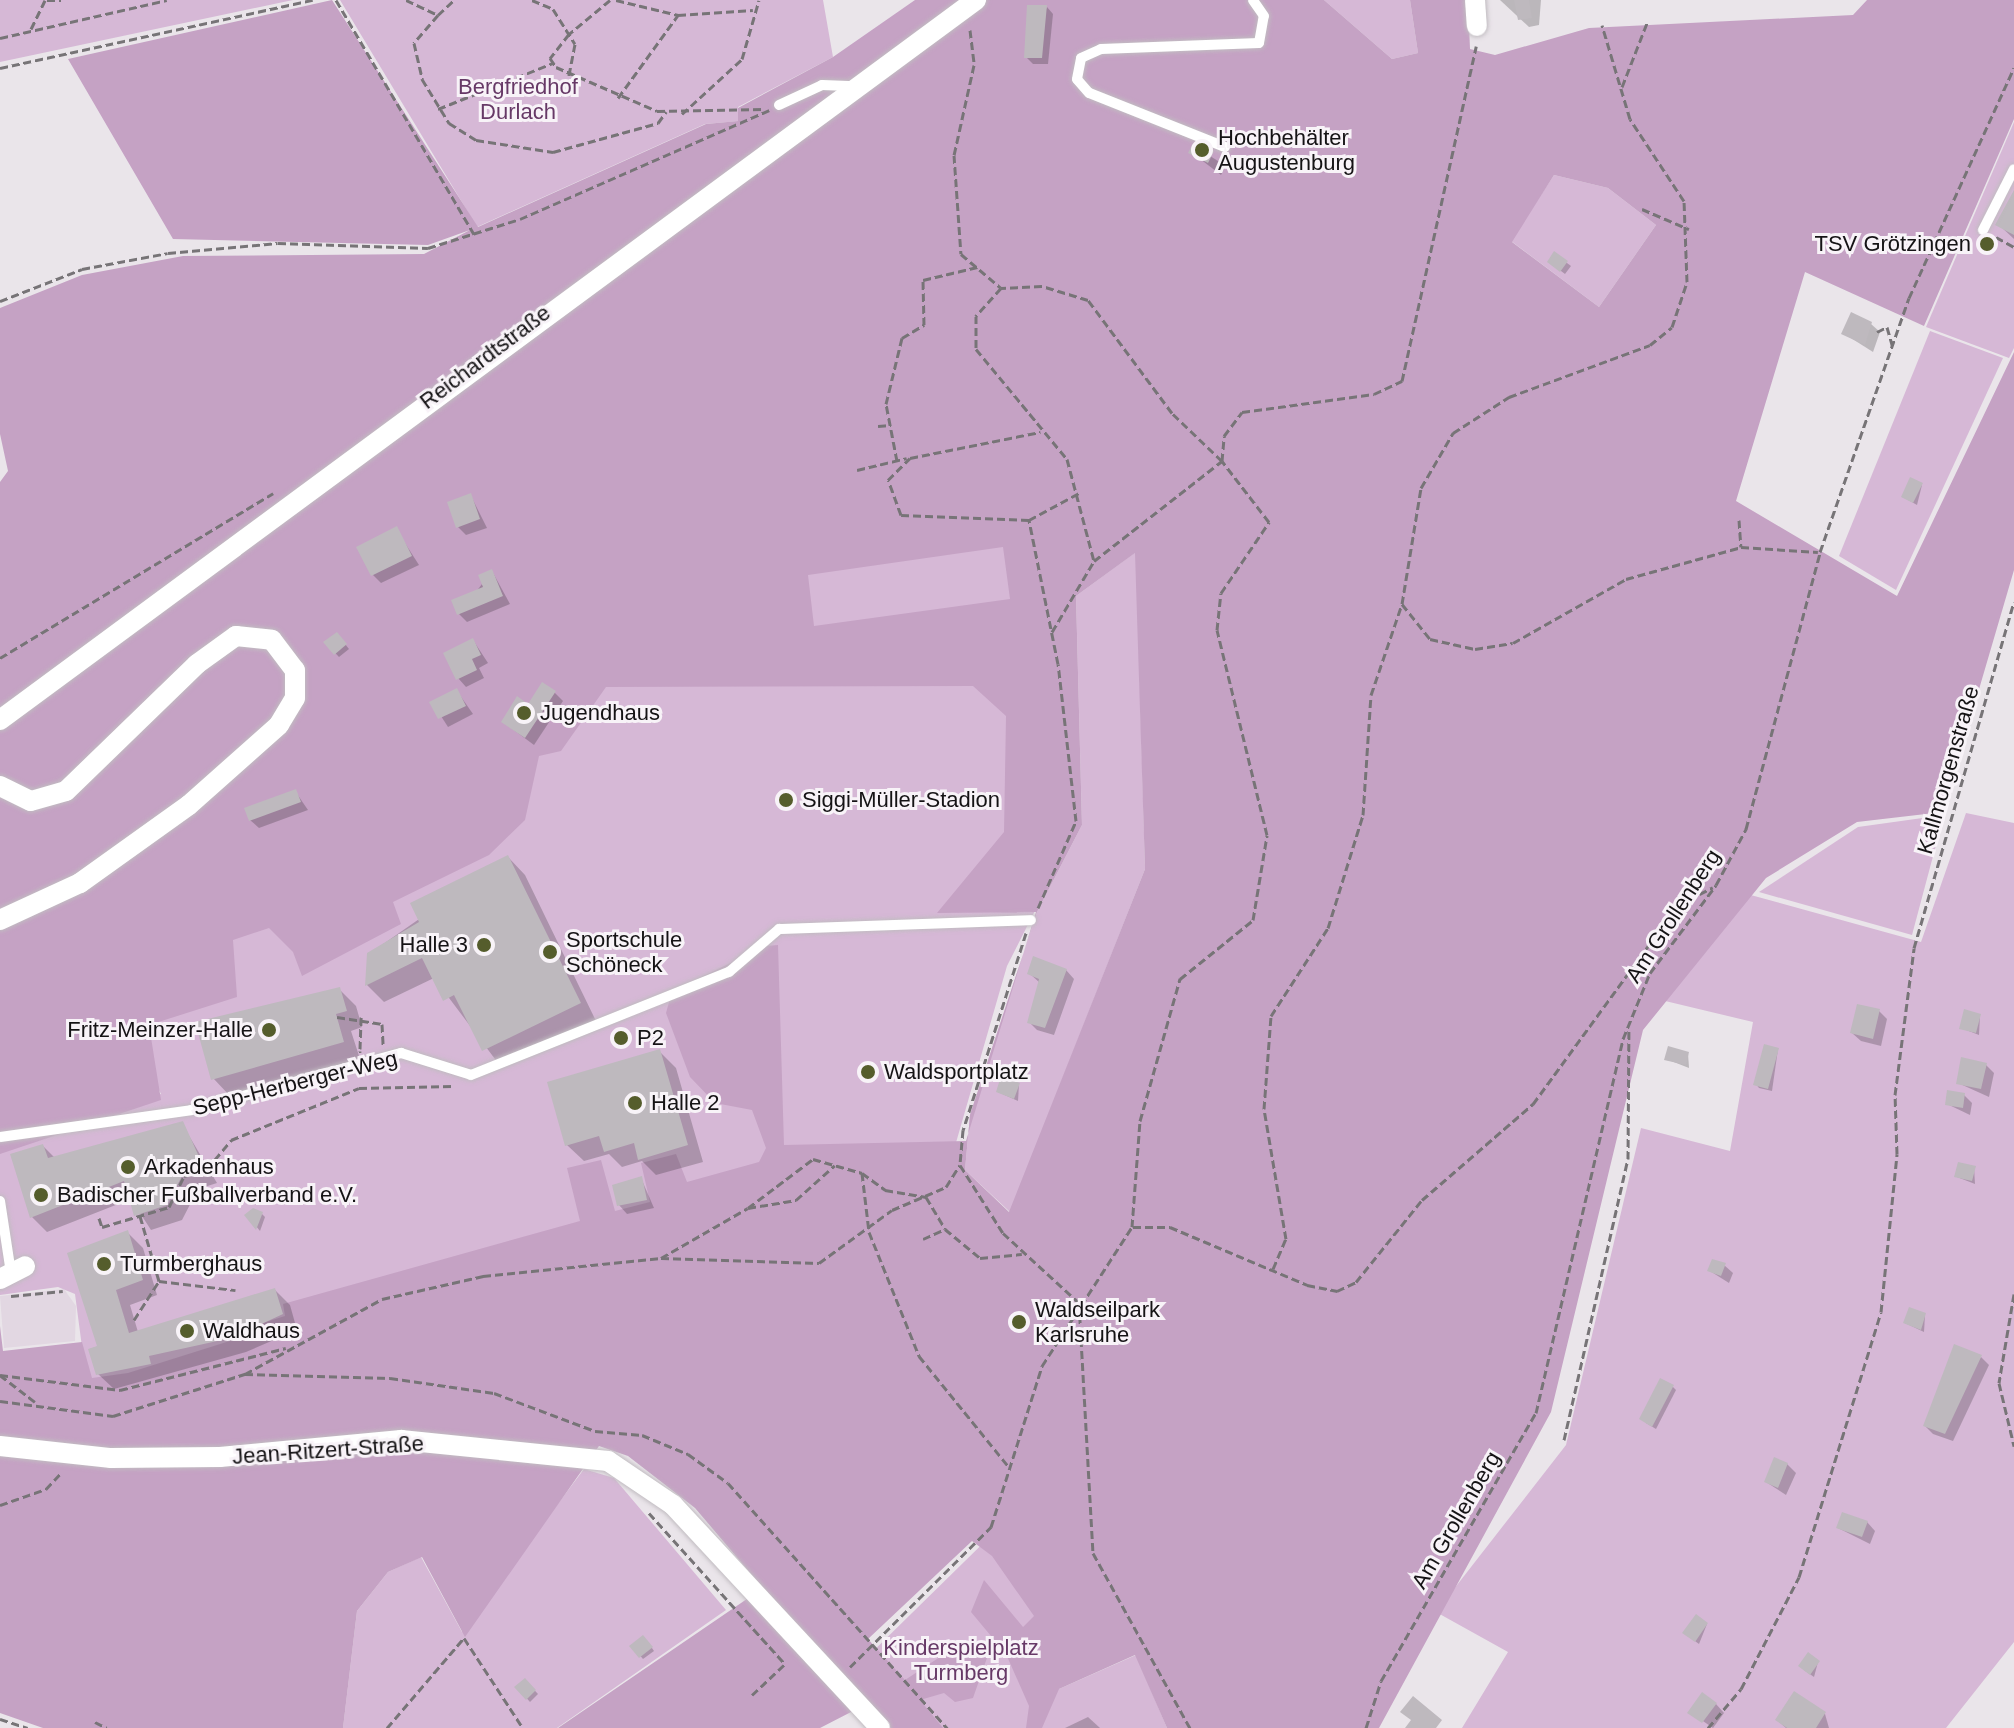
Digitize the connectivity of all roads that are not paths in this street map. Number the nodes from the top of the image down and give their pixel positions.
1 (1253, 0) edge
2 (1475, 0) edge
3 (977, 10) edge
4 (1477, 26) road end
5 (855, 86) junction
6 (776, 106) road end
7 (1225, 147) dead end
8 (2014, 169) edge
9 (1983, 230) road end
10 (0, 720) edge
11 (0, 786) edge
12 (0, 920) edge
13 (1031, 920) road end
14 (0, 1137) edge
15 (0, 1201) edge
16 (12, 1273) edge
17 (0, 1446) edge
18 (880, 1728) edge

1 - 7 lane
2 - 4 street
3 - 5 street, Reichardtstraße
5 - 6 lane
5 - 10 street, Reichardtstraße
8 - 9 lane
11 - 12 street
13 - 14 lane, Sepp-Herberger-Weg
15 - 16 lane
17 - 18 street, Jean-Ritzert-Straße

